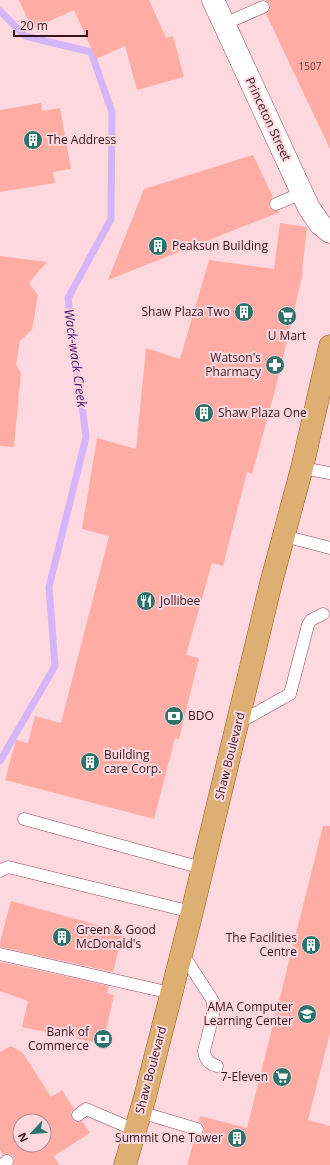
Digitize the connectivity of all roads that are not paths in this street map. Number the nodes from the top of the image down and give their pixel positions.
1 (213, 0) edge
2 (263, 7) dead end
3 (224, 24) junction
4 (302, 193) junction
5 (276, 204) dead end
6 (330, 232) edge
7 (330, 346) edge
8 (302, 468) junction
9 (330, 473) edge
10 (284, 536) junction
11 (330, 548) edge
12 (323, 614) dead end
13 (238, 724) junction
14 (24, 819) dead end
15 (202, 868) junction
16 (0, 871) edge
17 (192, 912) junction
18 (182, 952) junction
19 (0, 954) edge
20 (171, 994) junction
21 (217, 1066) dead end
22 (78, 1114) dead end
23 (137, 1121) junction
24 (197, 1129) dead end
25 (125, 1165) edge

1 - 3 street, Princeton Street
2 - 3 lane
3 - 4 street, Princeton Street
4 - 5 lane
4 - 6 street, Princeton Street
7 - 8 main road, Shaw Boulevard
8 - 9 lane
8 - 10 main road, Shaw Boulevard
10 - 11 lane
10 - 13 main road, Shaw Boulevard
12 - 13 lane
13 - 15 main road, Shaw Boulevard
14 - 15 lane
15 - 17 main road, Shaw Boulevard
16 - 17 lane
17 - 18 main road, Shaw Boulevard
18 - 20 main road, Shaw Boulevard
18 - 21 lane
19 - 20 lane
20 - 23 main road, Shaw Boulevard
22 - 23 lane
23 - 24 lane
23 - 25 main road, Shaw Boulevard

